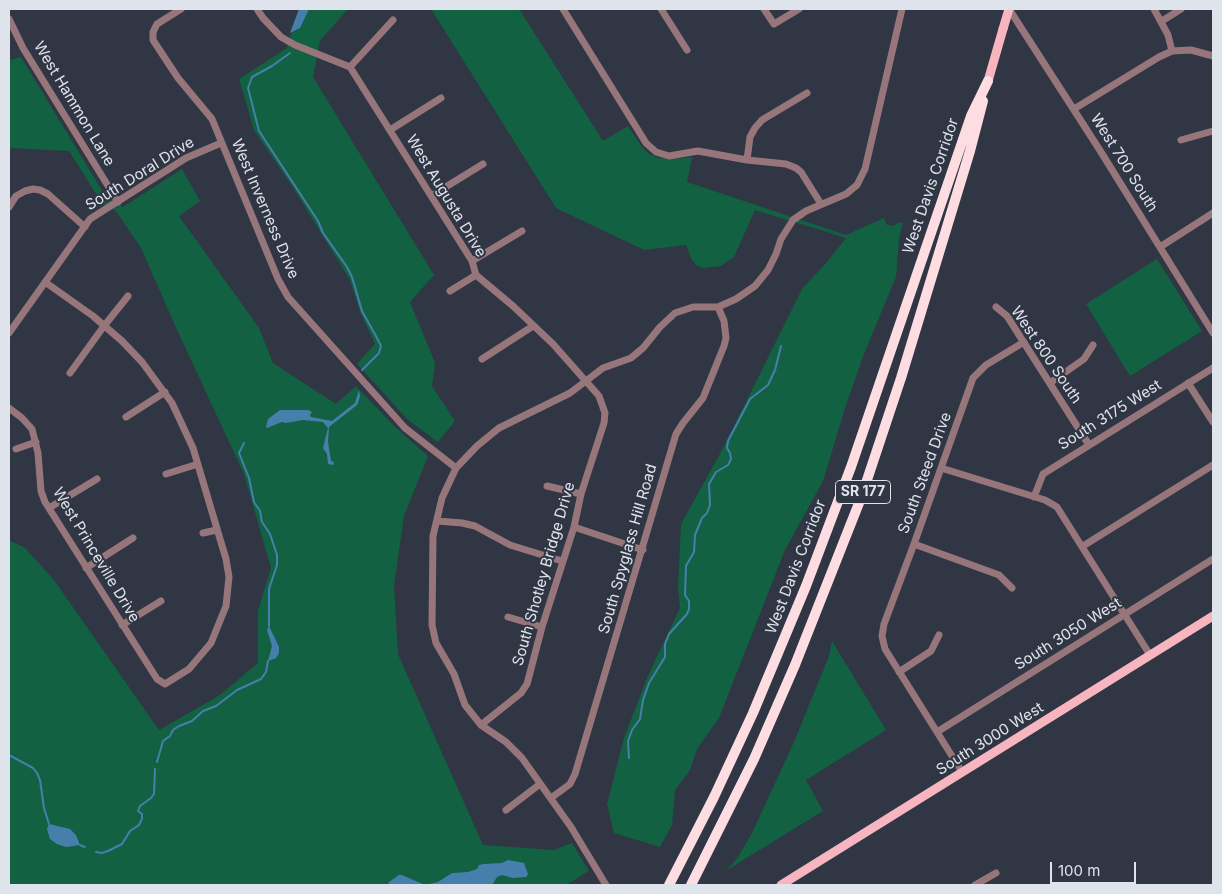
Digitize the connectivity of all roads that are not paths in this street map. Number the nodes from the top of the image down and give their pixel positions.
1 (181, 9) edge
2 (257, 9) edge
3 (563, 9) edge
4 (661, 9) edge
5 (764, 9) edge
6 (799, 9) edge
7 (902, 9) edge
8 (1009, 9) edge
9 (1154, 9) edge
10 (1181, 9) edge
11 (9, 18) edge
12 (393, 20) dead end
13 (1162, 21) junction
14 (687, 50) dead end
15 (1172, 51) junction
16 (1213, 56) edge
17 (350, 67) junction
18 (988, 81) junction
19 (807, 93) dead end
20 (441, 98) dead end
21 (1074, 109) junction
22 (390, 130) junction
23 (1213, 131) edge
24 (1181, 140) dead end
25 (221, 143) junction
26 (747, 160) junction
27 (483, 164) dead end
28 (431, 196) junction
29 (118, 202) junction
30 (821, 204) junction
31 (9, 207) edge
32 (1213, 213) edge
33 (85, 227) junction
34 (522, 231) dead end
35 (1160, 247) junction
36 (472, 261) junction
37 (476, 275) junction
38 (46, 282) junction
39 (450, 291) dead end
40 (128, 296) dead end
41 (718, 307) junction
42 (996, 307) dead end
43 (104, 326) junction
44 (534, 326) junction
45 (9, 333) edge
46 (1213, 333) edge
47 (1024, 342) junction
48 (1093, 345) dead end
49 (482, 359) dead end
50 (1213, 368) edge
51 (70, 373) dead end
52 (587, 381) junction
53 (1050, 382) junction
54 (1188, 383) junction
55 (165, 392) junction
56 (9, 408) edge
57 (605, 413) joint
58 (126, 416) dead end
59 (1213, 422) edge
60 (36, 442) junction
61 (1088, 444) junction
62 (16, 449) dead end
63 (198, 464) junction
64 (1213, 465) edge
65 (456, 468) junction
66 (942, 468) junction
67 (166, 474) dead end
68 (97, 479) dead end
69 (547, 486) dead end
70 (581, 494) junction
71 (1034, 496) junction
72 (49, 508) junction
73 (437, 521) junction
74 (574, 527) junction
75 (218, 530) junction
76 (203, 533) dead end
77 (133, 538) dead end
78 (914, 544) junction
79 (1083, 546) junction
80 (643, 550) junction
81 (1213, 559) edge
82 (562, 561) junction
83 (86, 568) junction
84 (1012, 588) dead end
85 (161, 601) dead end
86 (1125, 614) junction
87 (1213, 616) edge
88 (508, 617) dead end
89 (122, 625) junction
90 (542, 627) junction
91 (939, 636) dead end
92 (1150, 655) junction
93 (899, 672) junction
94 (481, 725) junction
95 (937, 732) junction
96 (962, 772) junction
97 (540, 784) junction
98 (551, 798) junction
99 (506, 810) dead end
100 (996, 872) dead end
101 (606, 885) edge
102 (670, 885) edge
103 (691, 885) edge
104 (782, 885) edge
105 (976, 885) edge

1 - 25 street, West Inverness Drive
2 - 17 street
3 - 26 street
4 - 14 street
5 - 6 street
7 - 30 street
8 - 18 main road, West Davis Corridor / SR 177, bridge
8 - 21 street, West 700 South
9 - 13 street
10 - 13 street
11 - 29 street, West Hammon Lane
12 - 17 street
13 - 15 street
15 - 16 street
15 - 21 street
17 - 22 street, West Augusta Drive
18 - 102 highway, West Davis Corridor / SR 177
18 - 103 highway, West Davis Corridor / SR 177
19 - 26 street
20 - 22 street
21 - 35 street, West 700 South
22 - 28 street, West Augusta Drive
23 - 24 street
25 - 29 street, South Doral Drive
25 - 65 street, West Inverness Drive
26 - 30 street
27 - 28 street
28 - 36 street, West Augusta Drive
29 - 33 street, South Doral Drive
30 - 41 street
31 - 33 street
32 - 35 street
33 - 38 street, South Doral Drive
34 - 36 street
35 - 46 street, West 700 South
36 - 37 street, West Augusta Drive
37 - 39 street
37 - 44 street, West Augusta Drive
38 - 43 street
38 - 45 street, South Doral Drive
40 - 43 street
41 - 52 street
41 - 80 street, South Spyglass Hill Road
42 - 47 street, West 800 South
43 - 51 street
43 - 55 street
44 - 49 street
44 - 52 street, West Augusta Drive
47 - 53 street, West 800 South
47 - 66 street, South Steed Drive
48 - 53 street
50 - 54 street, South 3175 West
52 - 57 street, West Augusta Drive
52 - 65 street
53 - 61 street, West 800 South
54 - 59 street
54 - 61 street, South 3175 West
55 - 58 street
55 - 63 street
56 - 60 street, West Princeville Drive
57 - 70 street, South Shotley Bridge Drive
60 - 62 street
60 - 72 street, West Princeville Drive
61 - 71 street, South 3175 West
63 - 67 street
63 - 75 street
64 - 79 street
65 - 73 street
66 - 71 street
66 - 78 street, South Steed Drive
68 - 72 street
69 - 70 street
70 - 74 street, South Shotley Bridge Drive
71 - 79 street
72 - 83 street, West Princeville Drive
73 - 82 street
73 - 94 street
74 - 80 street
74 - 82 street, South Shotley Bridge Drive
75 - 76 street
75 - 89 street, West Princeville Drive
77 - 83 street
78 - 84 street
78 - 93 street, South Steed Drive
79 - 86 street
80 - 98 street, South Spyglass Hill Road
81 - 86 street, South 3050 West
82 - 90 street, South Shotley Bridge Drive
83 - 89 street, West Princeville Drive
85 - 89 street
86 - 92 street
86 - 95 street, South 3050 West
87 - 92 main road, South 3000 West
88 - 90 street
90 - 94 street, South Shotley Bridge Drive
91 - 93 street
92 - 96 main road, South 3000 West
93 - 95 street
94 - 97 street
95 - 96 street
96 - 104 main road, South 3000 West
97 - 98 street
97 - 99 street
98 - 101 street
100 - 105 street

